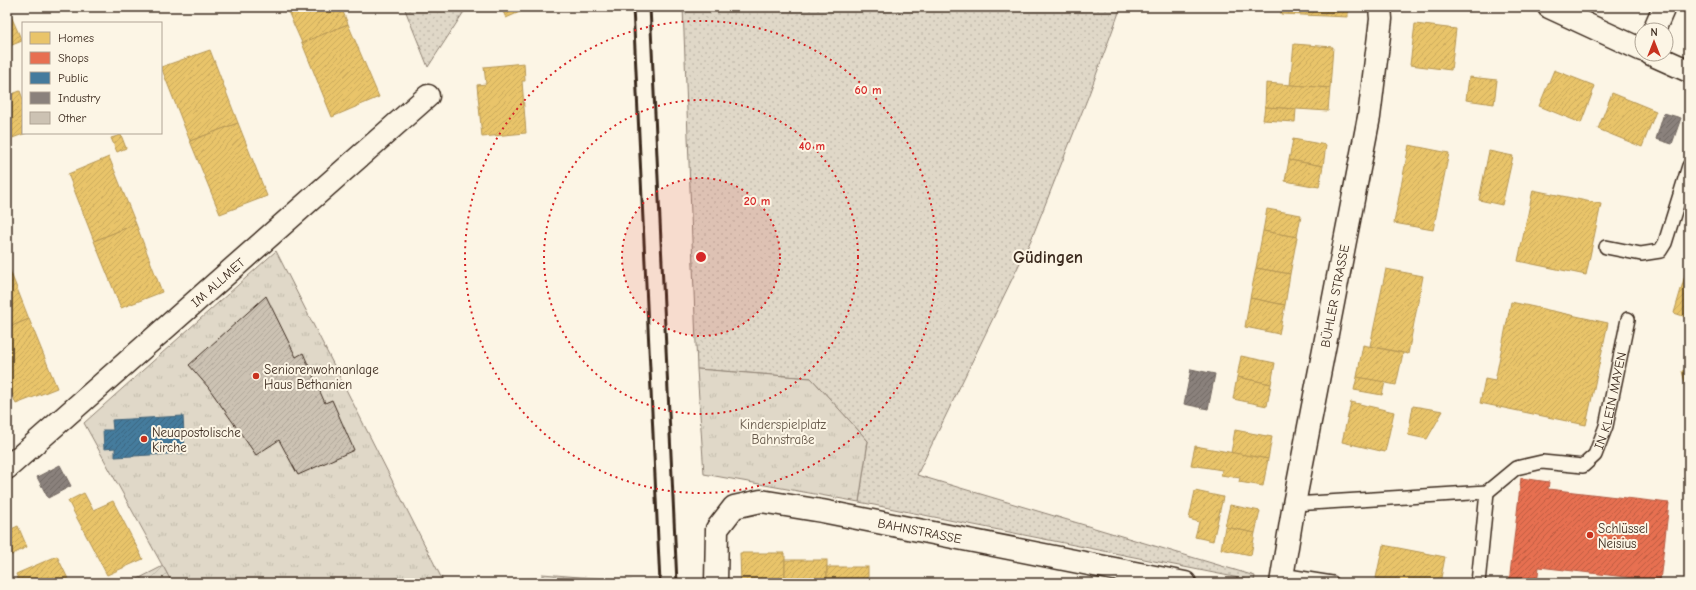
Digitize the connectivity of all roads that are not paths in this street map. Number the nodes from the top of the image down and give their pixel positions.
1 (1380, 7) edge
2 (1549, 7) edge
3 (1664, 7) edge
4 (1657, 22) edge
5 (1634, 46) edge
6 (1669, 62) edge
7 (1689, 71) edge
8 (428, 96) dead end
9 (1689, 166) edge
10 (1606, 247) dead end
11 (1628, 319) dead end
12 (7, 468) edge
13 (1487, 492) junction
14 (1294, 504) junction
15 (1281, 579) edge
16 (716, 583) edge
17 (1185, 583) edge
18 (1332, 583) edge
19 (1478, 583) edge

1 - 14 street, BÜHLER STRASSE
2 - 5 street
3 - 4 street
6 - 7 street
8 - 12 street, IM ALLMET
9 - 10 lane
11 - 13 lane, IN KLEIN MAYEN
13 - 14 lane
13 - 19 lane
14 - 15 street, BÜHLER STRASSE
15 - 18 lane
16 - 17 street, BAHNSTRASSE

